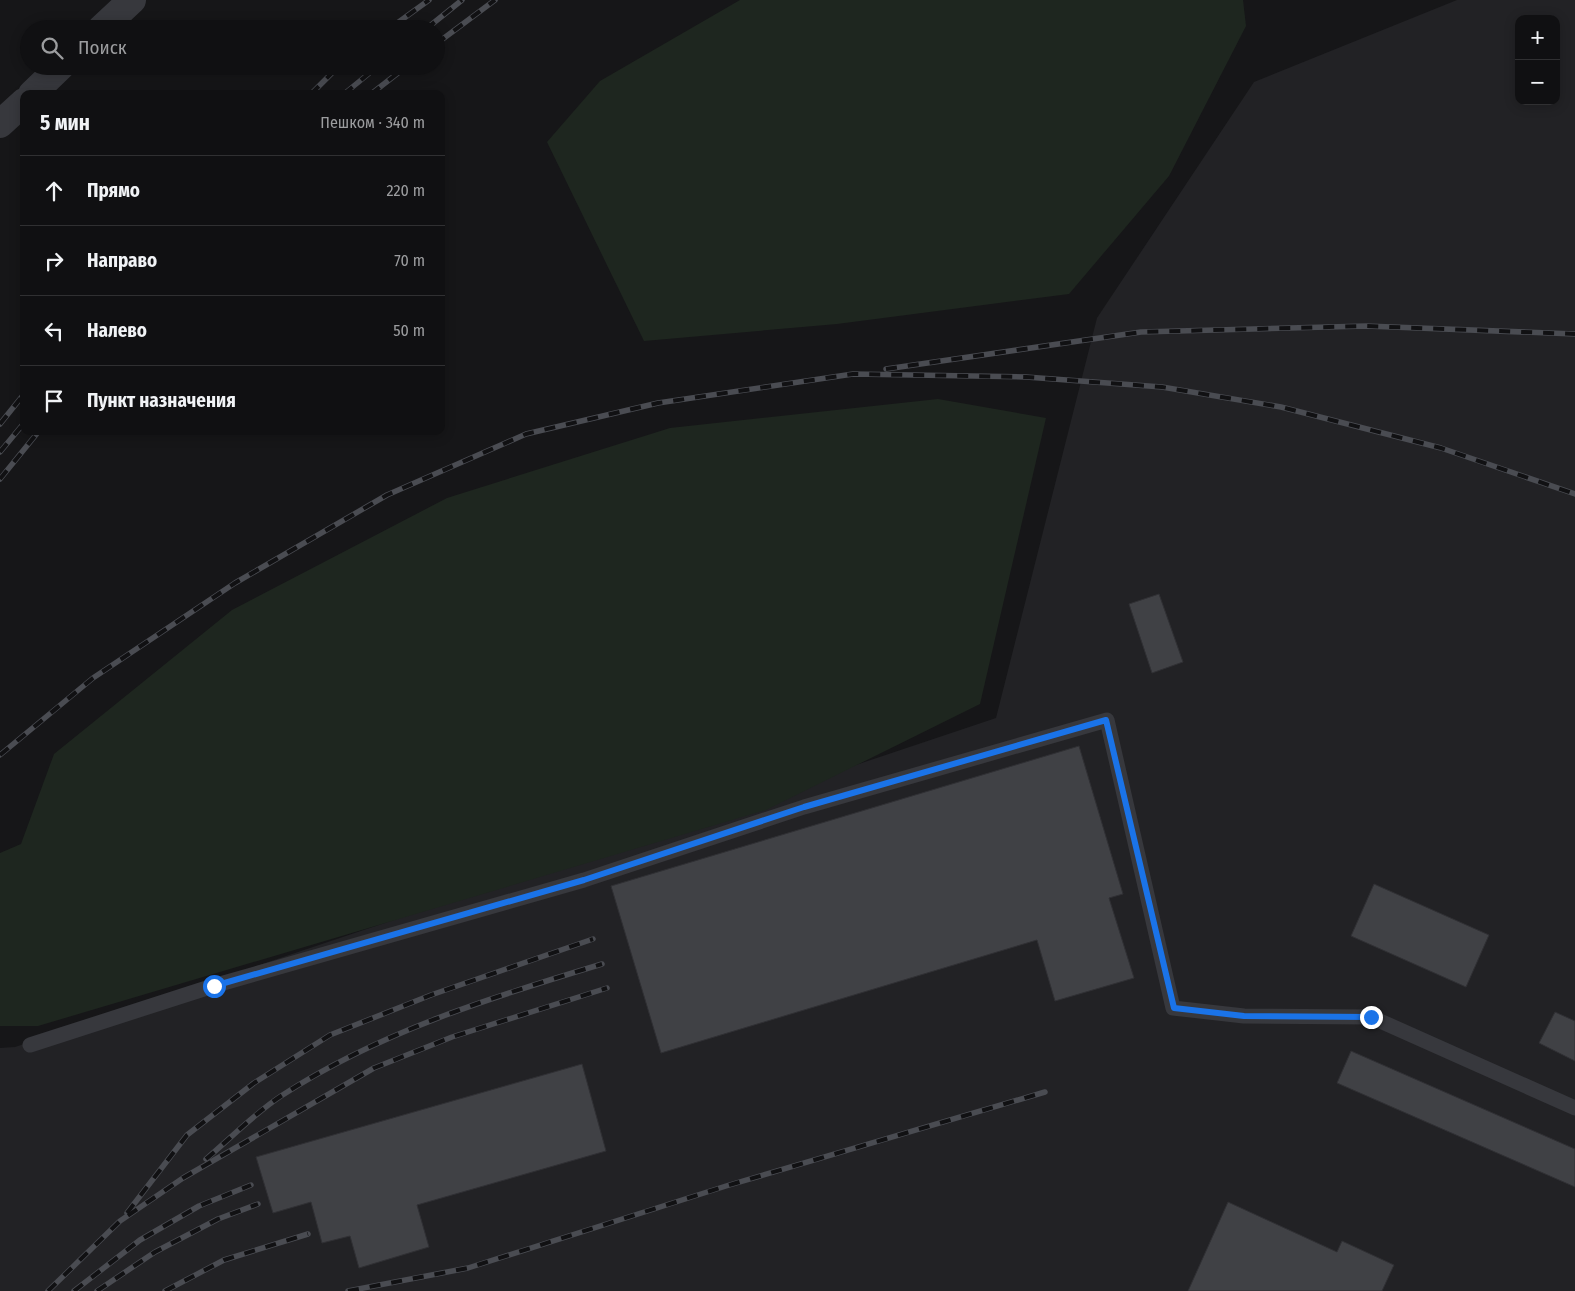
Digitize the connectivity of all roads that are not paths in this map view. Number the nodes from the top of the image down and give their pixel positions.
1 (132, 0) edge
2 (111, 20) edge
3 (52, 75) edge
4 (36, 90) edge
5 (20, 106) edge
6 (0, 124) edge
7 (30, 1045) dead end
8 (1575, 1108) edge

1 - 2 street
3 - 4 street
5 - 6 street
7 - 8 lane

